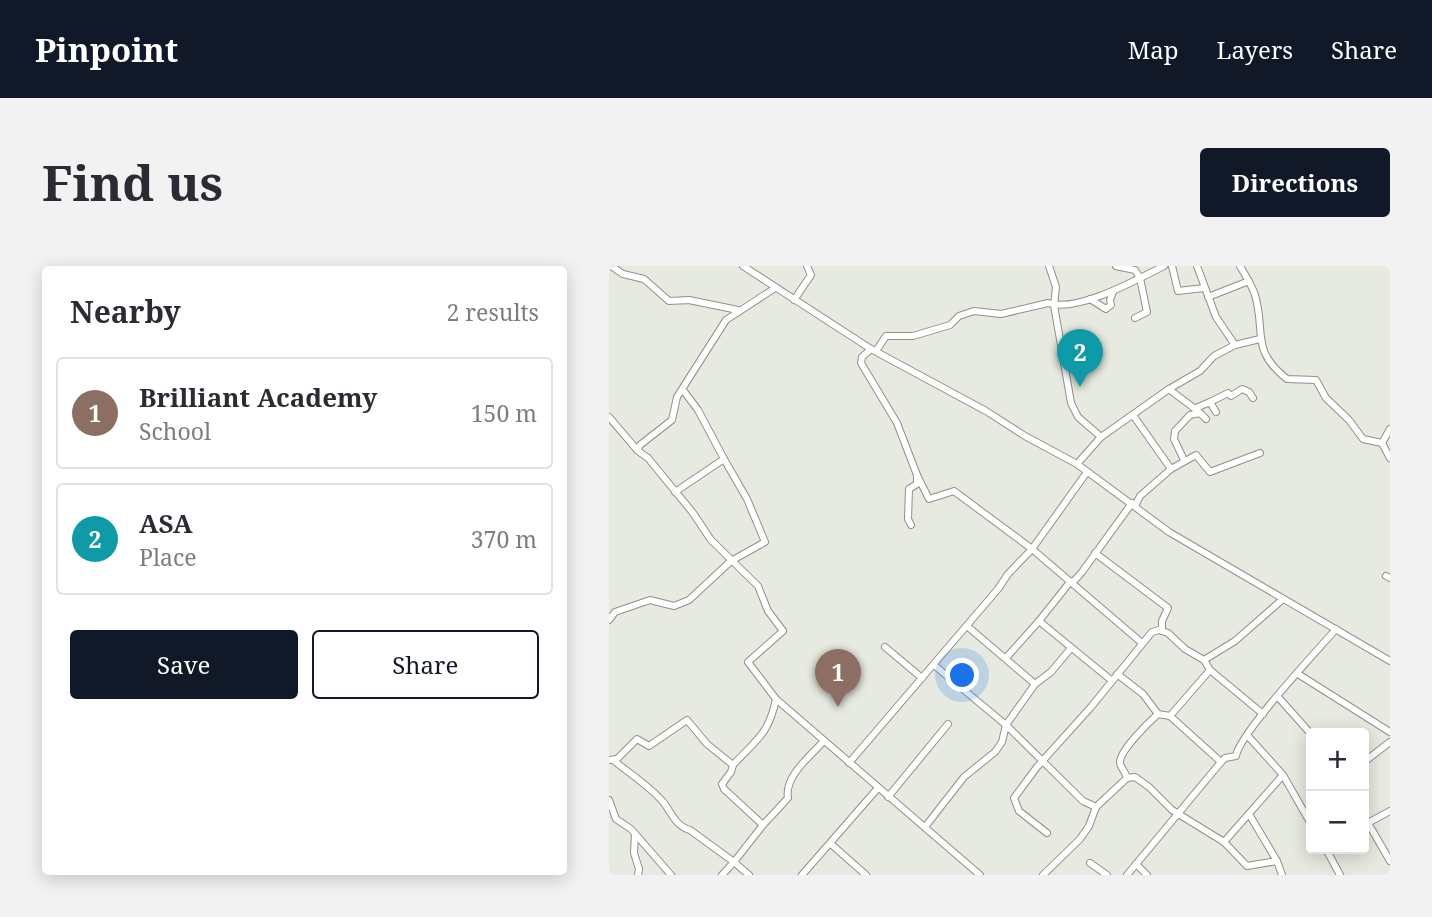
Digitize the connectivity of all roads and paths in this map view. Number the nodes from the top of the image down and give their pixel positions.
1 (611, 266) edge
2 (743, 266) edge
3 (807, 266) edge
4 (1050, 266) edge
5 (1116, 266) edge
6 (1164, 266) edge
7 (1172, 266) edge
8 (1197, 266) edge
9 (1240, 266) edge
10 (1140, 278) junction
11 (1249, 281) junction
12 (775, 288) junction
13 (1204, 288) junction
14 (1113, 292) junction
15 (1208, 297) junction
16 (1090, 299) junction
17 (793, 300) junction
18 (1054, 305) junction
19 (738, 310) junction
20 (1135, 318) dead end
21 (1260, 339) junction
22 (1235, 345) junction
23 (873, 350) junction
24 (1170, 389) junction
25 (684, 390) junction
26 (1253, 398) dead end
27 (1209, 402) junction
28 (1198, 411) junction
29 (1216, 412) dead end
30 (1133, 415) junction
31 (609, 417) edge
32 (1206, 419) dead end
33 (1390, 429) edge
34 (1101, 437) junction
35 (1382, 443) junction
36 (638, 450) junction
37 (1260, 453) dead end
38 (1390, 458) edge
39 (724, 459) junction
40 (1184, 460) junction
41 (1077, 464) junction
42 (1171, 469) junction
43 (1087, 472) junction
44 (917, 475) junction
45 (675, 492) junction
46 (1133, 505) junction
47 (911, 526) dead end
48 (1032, 549) junction
49 (1095, 553) junction
50 (731, 561) junction
51 (1070, 582) junction
52 (1283, 599) junction
53 (609, 620) edge
54 (1039, 621) junction
55 (967, 626) junction
56 (1336, 629) junction
57 (1162, 631) junction
58 (1142, 643) junction
59 (885, 647) dead end
60 (1071, 648) junction
61 (1006, 658) junction
62 (1204, 660) junction
63 (1390, 661) edge
64 (934, 665) junction
65 (1210, 670) junction
66 (1117, 674) junction
67 (1298, 674) junction
68 (922, 678) junction
69 (1111, 680) junction
70 (1035, 684) junction
71 (1278, 697) junction
72 (776, 699) junction
73 (1158, 714) junction
74 (1263, 714) junction
75 (1170, 716) junction
76 (948, 724) dead end
77 (1006, 725) junction
78 (1306, 728) edge
79 (1390, 732) edge
80 (1247, 735) junction
81 (823, 741) junction
82 (1390, 741) edge
83 (1369, 758) edge
84 (611, 760) edge
85 (1043, 760) junction
86 (1221, 762) junction
87 (849, 763) junction
88 (733, 765) junction
89 (1283, 775) junction
90 (1127, 778) junction
91 (878, 788) junction
92 (888, 797) junction
93 (609, 800) edge
94 (1096, 807) junction
95 (1390, 811) edge
96 (1178, 814) junction
97 (1249, 814) junction
98 (1306, 815) edge
99 (1369, 822) edge
100 (763, 825) junction
101 (925, 827) junction
102 (1369, 829) edge
103 (1047, 833) dead end
104 (635, 834) junction
105 (1224, 842) junction
106 (831, 844) junction
107 (1329, 854) edge
108 (1277, 861) junction
109 (1390, 861) edge
110 (734, 862) junction
111 (1090, 863) dead end
112 (1136, 864) junction
113 (638, 875) edge
114 (671, 875) edge
115 (722, 875) edge
116 (749, 875) edge
117 (802, 875) edge
118 (866, 875) edge
119 (980, 875) edge
120 (1043, 875) edge
121 (1107, 875) edge
122 (1127, 875) edge
123 (1147, 875) edge
124 (1282, 875) edge
125 (1341, 875) edge

1 - 19 street
2 - 12 street
3 - 17 street
4 - 18 street
5 - 10 street
6 - 10 street
7 - 13 street
8 - 13 street
9 - 11 street
10 - 14 street
10 - 20 street
11 - 15 street
11 - 21 street
12 - 17 street
12 - 19 street
13 - 15 street
14 - 16 street
14 - 16 street
15 - 22 street
16 - 18 street
17 - 23 street
18 - 23 street
18 - 34 street
19 - 25 street
21 - 22 street
21 - 35 street
22 - 24 street
23 - 41 street
23 - 44 street
24 - 28 street
24 - 30 street
25 - 36 street
25 - 39 street
26 - 27 street
27 - 28 street
27 - 29 street
28 - 32 street
28 - 40 street
30 - 34 street
30 - 42 street
31 - 36 street
33 - 35 street
34 - 41 street
35 - 38 street
36 - 45 street
37 - 40 street
39 - 45 street
39 - 50 street
40 - 42 street
41 - 43 street
42 - 46 street
43 - 46 street
43 - 48 street
44 - 47 street
44 - 48 street
45 - 50 street
46 - 49 street
46 - 52 street
48 - 51 street
48 - 55 street
49 - 51 street
49 - 57 street
50 - 53 street
50 - 72 street
51 - 54 street
51 - 58 street
52 - 56 street
52 - 62 street
54 - 60 street
54 - 61 street
55 - 61 street
55 - 64 street
56 - 63 street
56 - 67 street
57 - 58 street
57 - 62 street
58 - 66 street
59 - 68 street
60 - 69 street
60 - 70 street
61 - 70 street
62 - 65 street
64 - 68 street
64 - 77 street
65 - 74 street
65 - 75 street
66 - 69 street
66 - 73 street
67 - 71 street
67 - 79 street
68 - 87 street
69 - 85 street
70 - 77 street
71 - 74 street
71 - 78 street
72 - 81 street
72 - 88 street
73 - 75 street
73 - 90 street
74 - 80 street
75 - 86 street
76 - 92 street
77 - 85 street
77 - 101 street
80 - 86 street
80 - 89 street
81 - 87 street
81 - 100 street
82 - 83 street
84 - 88 street
84 - 110 street
85 - 94 street
85 - 103 street
86 - 96 street
87 - 91 street
88 - 100 street
89 - 97 street
89 - 98 street
90 - 94 street
90 - 96 street
91 - 92 street
91 - 106 street
92 - 101 street
93 - 104 street
94 - 120 street
95 - 99 street
96 - 105 street
96 - 112 street
97 - 105 street
97 - 108 street
100 - 110 street
101 - 119 street
102 - 109 street
104 - 113 street
104 - 114 street
105 - 108 street
106 - 117 street
106 - 118 street
107 - 125 street
108 - 124 street
110 - 115 street
110 - 116 street
111 - 121 street
112 - 122 street
112 - 123 street

